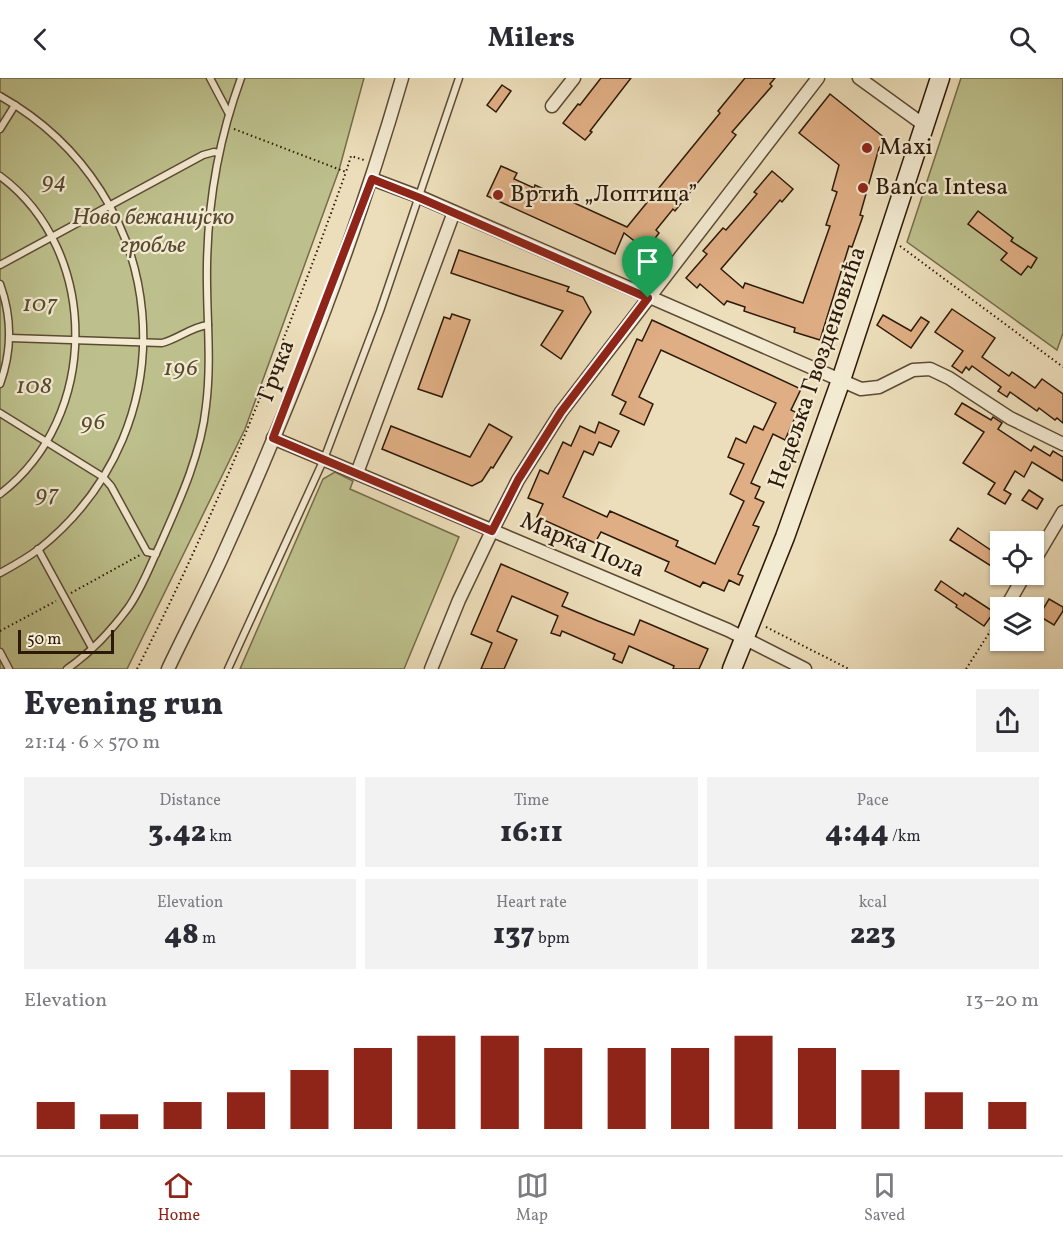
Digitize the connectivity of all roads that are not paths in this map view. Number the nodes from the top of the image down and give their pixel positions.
1 (210, 78) edge
2 (241, 78) edge
3 (402, 78) edge
4 (459, 78) edge
5 (574, 78) edge
6 (818, 78) edge
7 (860, 78) edge
8 (940, 78) edge
9 (0, 96) edge
10 (15, 105) junction
11 (552, 106) dead end
12 (229, 114) junction
13 (924, 125) junction
14 (0, 129) edge
15 (219, 153) junction
16 (0, 176) edge
17 (372, 179) junction
18 (420, 198) junction
19 (111, 206) junction
20 (454, 212) junction
21 (51, 237) junction
22 (0, 265) edge
23 (0, 284) edge
24 (648, 298) junction
25 (208, 325) junction
26 (10, 338) junction
27 (77, 340) junction
28 (143, 344) junction
29 (841, 380) junction
30 (0, 384) edge
31 (0, 413) edge
32 (273, 438) junction
33 (46, 442) junction
34 (1063, 444) edge
35 (324, 459) junction
36 (357, 473) junction
37 (103, 477) junction
38 (0, 494) edge
39 (1063, 512) edge
40 (492, 531) junction
41 (1044, 544) edge
42 (38, 549) junction
43 (156, 554) junction
44 (0, 573) edge
45 (745, 638) junction
46 (92, 648) junction
47 (0, 652) edge
48 (9, 669) edge
49 (67, 669) edge
50 (168, 669) edge
51 (228, 669) edge
52 (431, 669) edge
53 (732, 669) edge
54 (806, 669) edge

1 - 12 lane
2 - 12 lane
3 - 17 street, Грчка
4 - 18 lane
5 - 11 street
6 - 24 street
7 - 13 street
8 - 13 main road, Недељка Гвозденовића
9 - 10 lane
10 - 14 lane
10 - 19 lane
12 - 15 lane
13 - 29 main road, Недељка Гвозденовића
15 - 19 lane
15 - 25 lane
16 - 21 lane
17 - 18 street
17 - 32 street, Грчка
18 - 20 street
18 - 35 lane
19 - 21 lane
19 - 28 lane
20 - 24 street
20 - 36 street
21 - 22 lane
21 - 27 lane
23 - 26 lane
24 - 29 street
24 - 40 street
25 - 28 lane
25 - 43 lane
26 - 27 lane
26 - 30 lane
27 - 28 lane
27 - 33 lane
28 - 37 lane
29 - 34 street
29 - 45 main road, Недељка Гвозденовића
31 - 33 lane
32 - 35 street, Марка Пола
32 - 50 street, Грчка
33 - 37 lane
33 - 38 lane
35 - 36 street, Марка Пола
35 - 51 lane
36 - 40 street, Марка Пола
37 - 42 lane
37 - 43 lane
39 - 41 street
40 - 45 street, Марка Пола
40 - 52 street
42 - 44 lane
42 - 46 lane
43 - 46 lane
45 - 53 main road, Недељка Гвозденовића
45 - 54 street, Марка Пола
46 - 49 lane
47 - 48 lane

